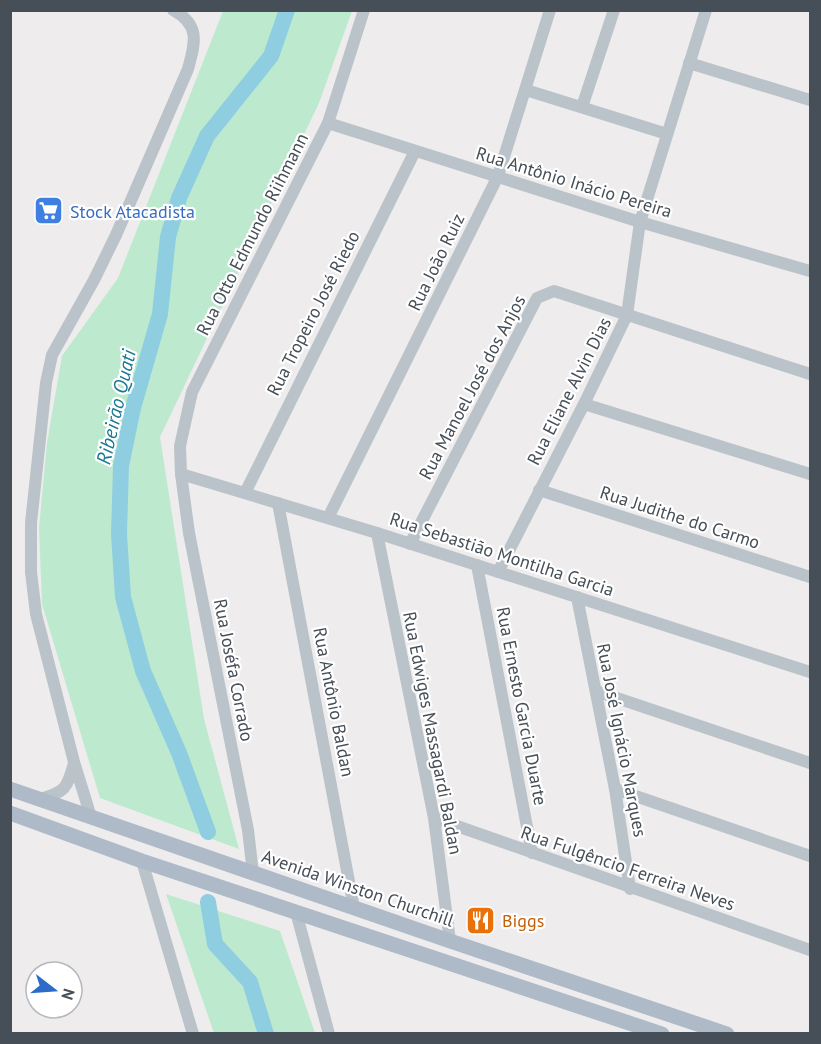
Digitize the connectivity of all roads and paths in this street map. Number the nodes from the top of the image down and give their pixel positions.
1 (173, 10) edge
2 (364, 10) edge
3 (550, 10) edge
4 (614, 10) edge
5 (705, 10) edge
6 (689, 63) junction
7 (526, 90) junction
8 (810, 100) edge
9 (582, 107) junction
10 (328, 123) junction
11 (667, 134) junction
12 (415, 151) junction
13 (498, 177) junction
14 (640, 222) junction
15 (810, 271) edge
16 (627, 315) junction
17 (810, 374) edge
18 (584, 404) junction
19 (181, 474) junction
20 (810, 474) edge
21 (539, 490) junction
22 (244, 493) junction
23 (278, 503) junction
24 (328, 518) junction
25 (377, 533) junction
26 (410, 544) junction
27 (477, 565) junction
28 (498, 572) junction
29 (810, 577) edge
30 (577, 597) junction
31 (810, 672) edge
32 (596, 692) junction
33 (74, 762) junction
34 (810, 763) edge
35 (10, 789) edge
36 (615, 789) junction
37 (40, 799) junction
38 (10, 813) edge
39 (91, 817) junction
40 (434, 818) junction
41 (532, 853) junction
42 (810, 856) edge
43 (142, 861) junction
44 (253, 873) junction
45 (630, 889) junction
46 (354, 908) junction
47 (296, 912) junction
48 (450, 941) junction
49 (810, 950) edge
50 (428, 955) junction
51 (193, 1034) edge
52 (329, 1034) edge
53 (662, 1034) edge
54 (727, 1034) edge

1 - 33 street
2 - 10 street, Rua Otto Edmundo Riihmann
3 - 7 street, Rua João Ruiz
4 - 9 street
5 - 6 street, Rua Eliane Alvin Dias
6 - 8 street
6 - 11 street, Rua Eliane Alvin Dias
7 - 9 street
7 - 13 street, Rua João Ruiz
9 - 11 street
10 - 12 street, Rua Antônio Inácio Pereira
10 - 19 street, Rua Otto Edmundo Riihmann
11 - 14 street, Rua Eliane Alvin Dias
12 - 13 street, Rua Antônio Inácio Pereira
12 - 22 street, Rua Tropeiro José Riedo
13 - 14 street, Rua Antônio Inácio Pereira
13 - 24 street, Rua João Ruiz
14 - 15 street, Rua Antônio Inácio Pereira
14 - 16 street, Rua Eliane Alvin Dias
16 - 17 street, Rua Manoel José dos Anjos
16 - 18 street, Rua Eliane Alvin Dias
16 - 26 street, Rua Manoel José dos Anjos
18 - 20 street
18 - 21 street, Rua Eliane Alvin Dias
19 - 22 street, Rua Sebastião Montilha Garcia
19 - 44 street, Rua Joséfa Corrado
21 - 28 street, Rua Eliane Alvin Dias
21 - 29 street, Rua Judithe do Carmo
22 - 23 street, Rua Sebastião Montilha Garcia
23 - 24 street, Rua Sebastião Montilha Garcia
23 - 46 street, Rua Antônio Baldan
24 - 25 street, Rua Sebastião Montilha Garcia
25 - 26 street, Rua Sebastião Montilha Garcia
25 - 40 street, Rua Edwiges Massagardi Baldan
26 - 27 street, Rua Sebastião Montilha Garcia
27 - 28 street, Rua Sebastião Montilha Garcia
27 - 41 street, Rua Ernesto Garcia Duarte
28 - 30 street, Rua Sebastião Montilha Garcia
30 - 31 street, Rua Sebastião Montilha Garcia
30 - 32 street, Rua José Ignácio Marques
32 - 34 street
32 - 36 street, Rua José Ignácio Marques
33 - 37 street
33 - 39 street
35 - 37 main road, Avenida Winston Churchill
36 - 42 street
36 - 45 street, Rua José Ignácio Marques
37 - 39 main road, Avenida Winston Churchill
38 - 43 main road
39 - 44 main road, Avenida Winston Churchill
40 - 41 street, Rua Fulgêncio Ferreira Neves
40 - 48 street, Rua Edwiges Massagardi Baldan
41 - 45 street, Rua Fulgêncio Ferreira Neves
43 - 47 main road
43 - 51 street
44 - 46 main road, Avenida Winston Churchill
45 - 49 street, Rua Fulgêncio Ferreira Neves
46 - 48 main road, Avenida Winston Churchill
47 - 50 main road
47 - 52 street
48 - 50 main road
48 - 54 main road, Avenida Winston Churchill
50 - 53 main road

